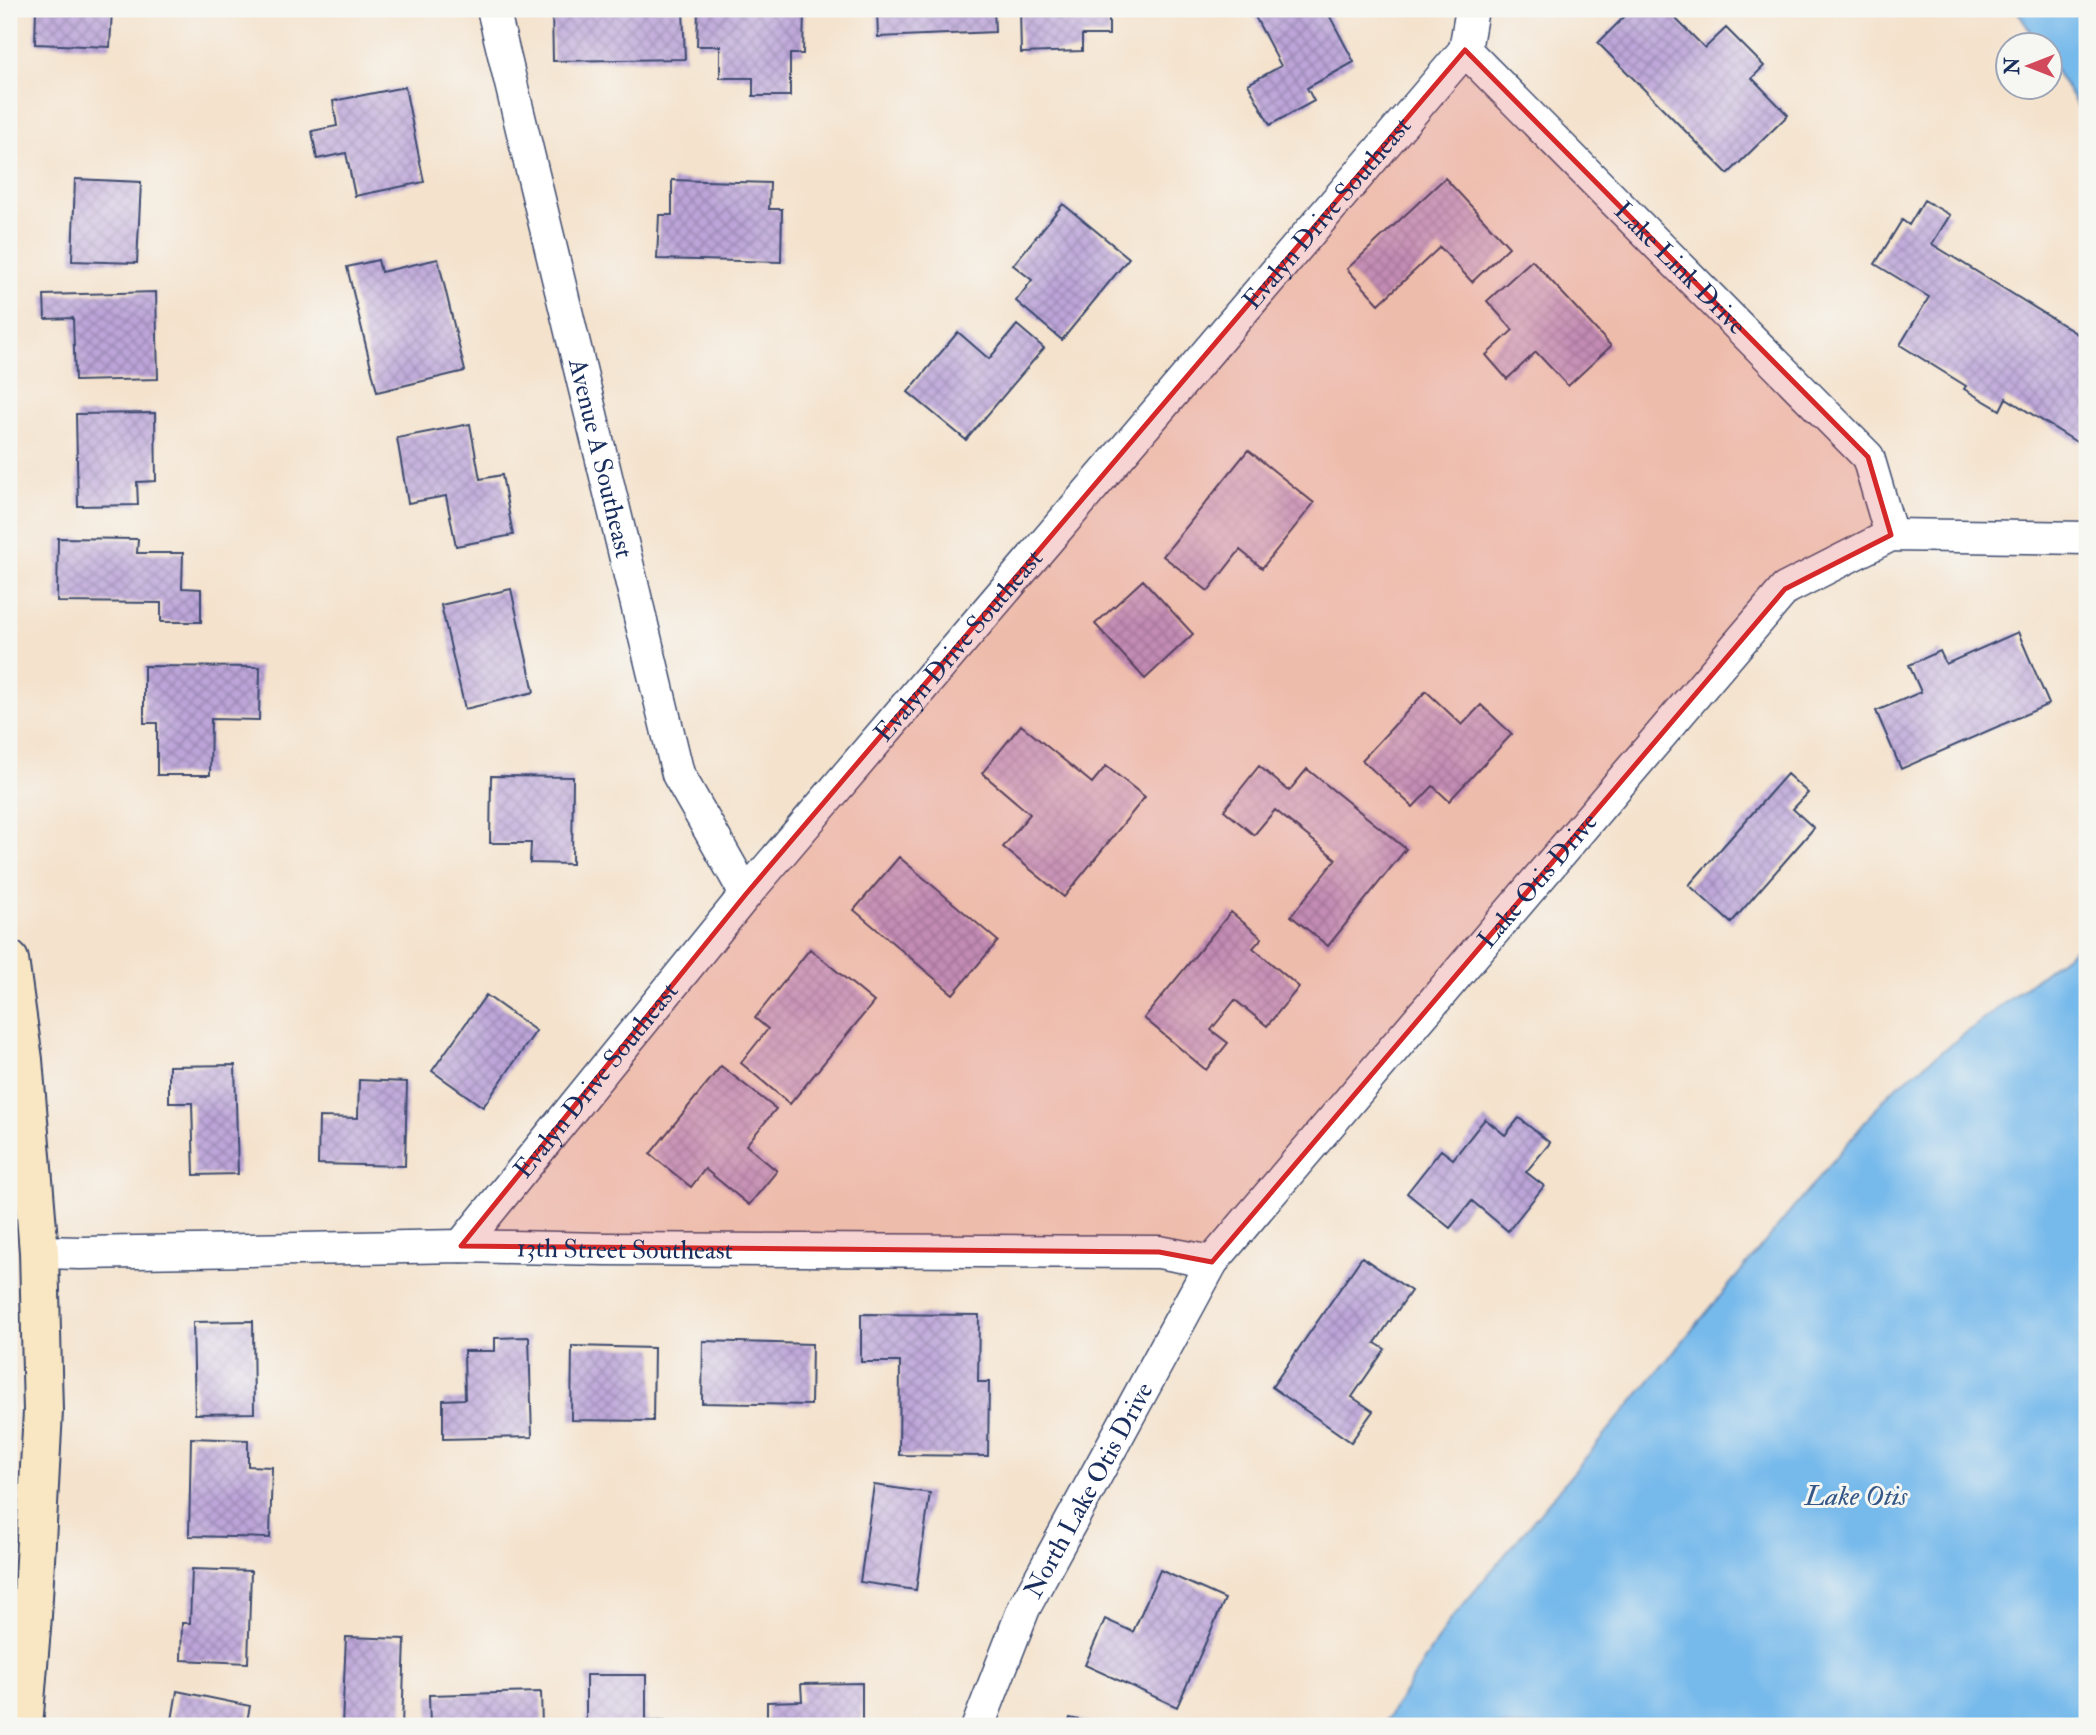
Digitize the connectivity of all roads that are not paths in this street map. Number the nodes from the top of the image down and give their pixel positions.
1 (493, 9) edge
2 (1472, 9) edge
3 (1465, 50) junction
4 (1891, 536) junction
5 (2087, 538) edge
6 (746, 894) junction
7 (9, 960) edge
8 (461, 1246) junction
9 (39, 1252) junction
10 (1212, 1262) junction
11 (23, 1726) edge
12 (978, 1726) edge

1 - 6 street, Avenue A Southeast
2 - 3 street
3 - 4 street, Lake Link Drive
3 - 6 street, Evalyn Drive Southeast
4 - 5 street
4 - 10 street, Lake Otis Drive
6 - 8 street, Evalyn Drive Southeast
7 - 9 main road
8 - 9 street, 13th Street Southeast
8 - 10 street, 13th Street Southeast
9 - 11 main road
10 - 12 street, North Lake Otis Drive

